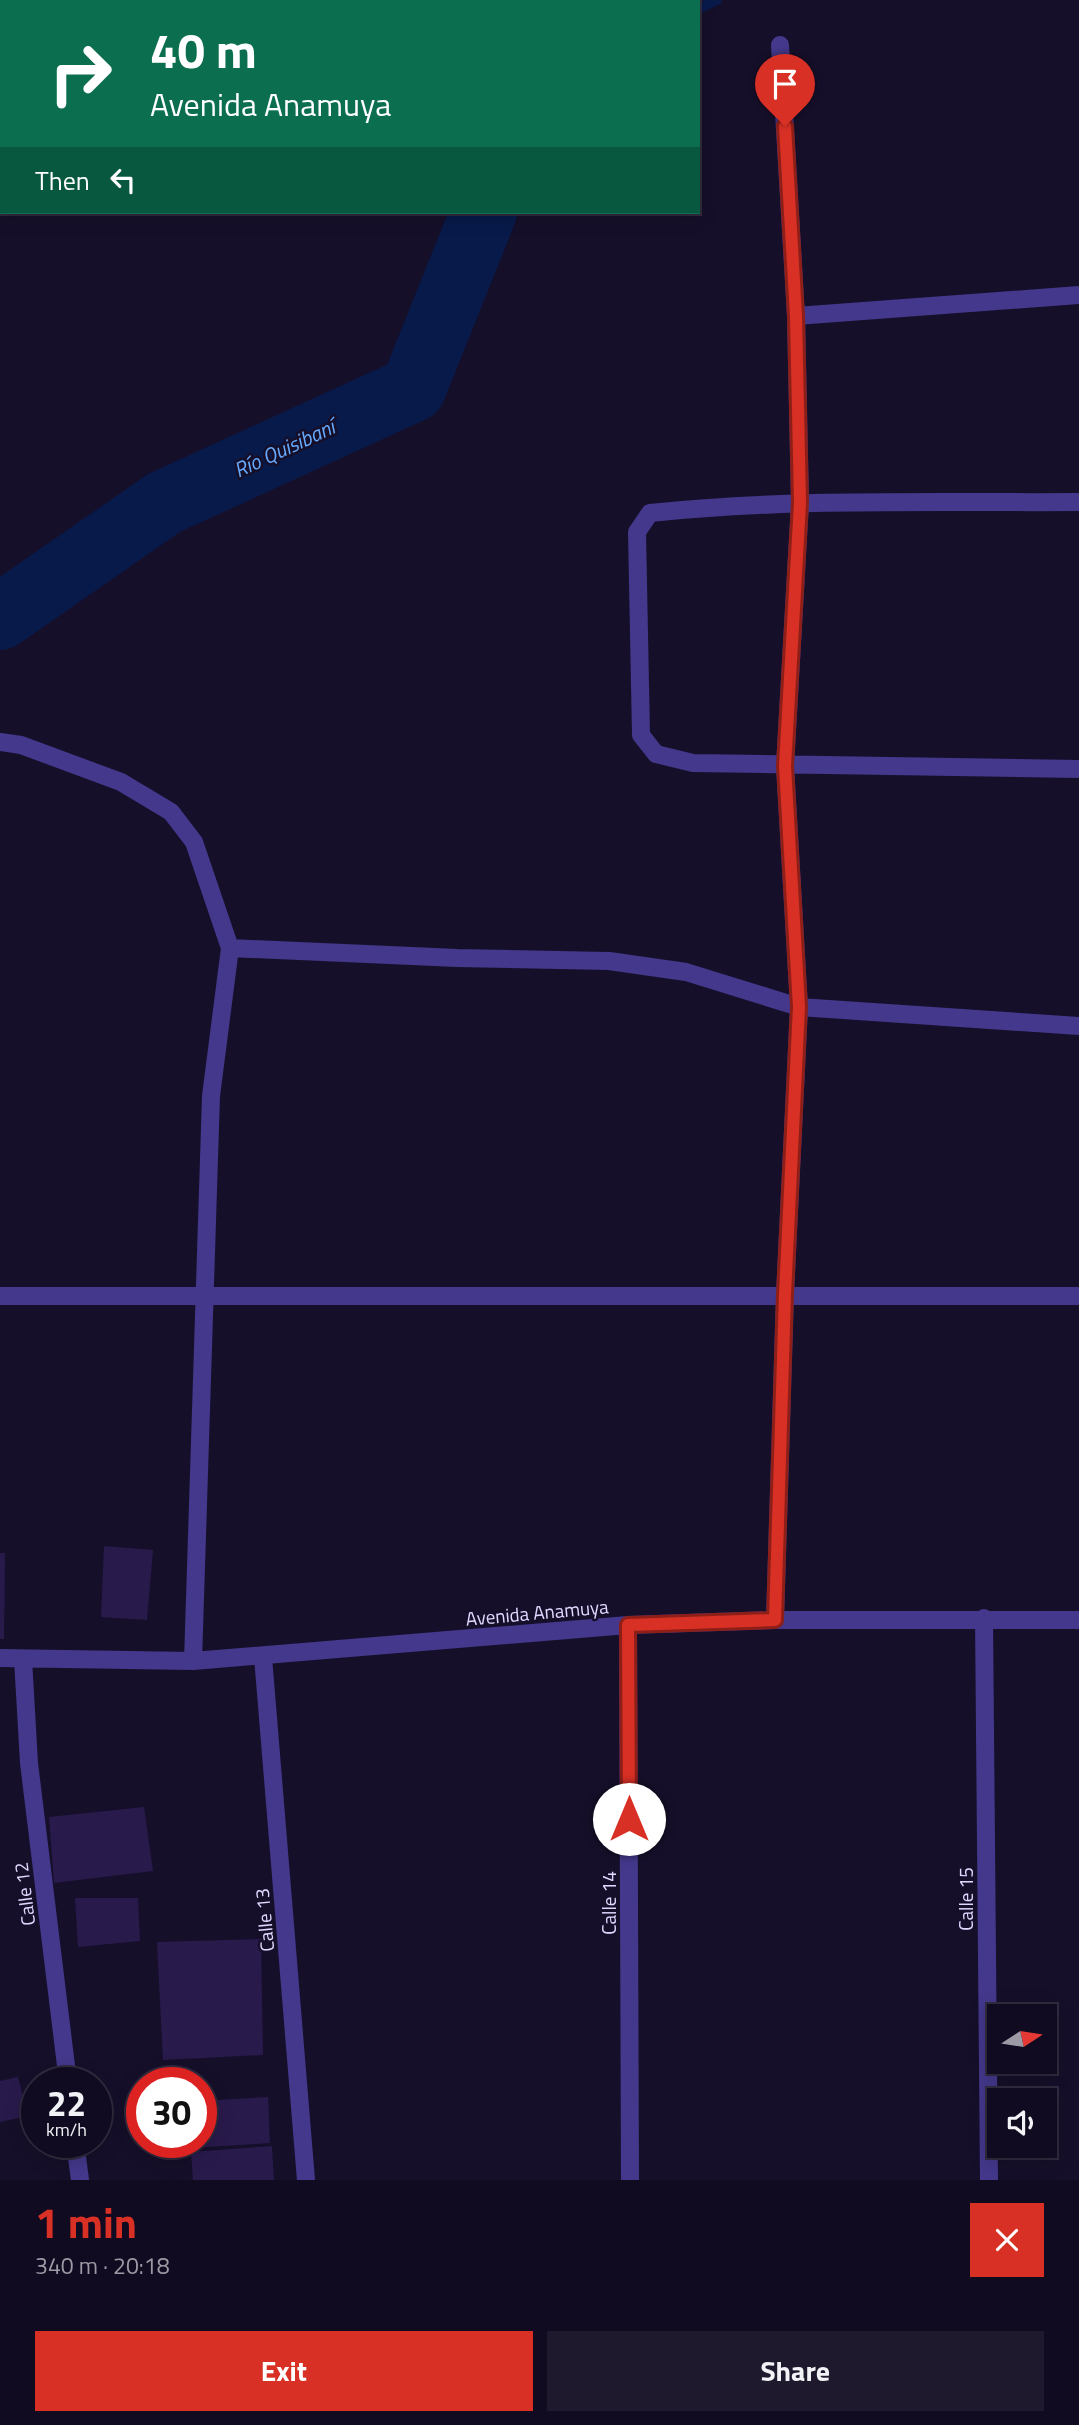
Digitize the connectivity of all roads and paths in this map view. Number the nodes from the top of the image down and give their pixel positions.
1 (779, 45) dead end
2 (1079, 295) edge
3 (796, 316) junction
4 (1079, 502) edge
5 (800, 503) junction
6 (0, 742) edge
7 (785, 766) junction
8 (1079, 769) edge
9 (230, 948) junction
10 (799, 1007) junction
11 (1079, 1026) edge
12 (785, 1294) junction
13 (0, 1296) edge
14 (205, 1296) junction
15 (1079, 1296) edge
16 (984, 1618) junction
17 (775, 1620) junction
18 (1079, 1620) edge
19 (628, 1625) junction
20 (263, 1657) junction
21 (0, 1658) edge
22 (23, 1659) junction
23 (193, 1661) junction
24 (66, 2067) edge
25 (77, 2158) edge
26 (80, 2180) edge
27 (306, 2180) edge
28 (630, 2180) edge
29 (989, 2180) edge

1 - 3 street
2 - 3 street
3 - 5 street
4 - 5 street
5 - 7 street
5 - 7 street
6 - 9 street
7 - 8 street
7 - 10 street
9 - 10 street
9 - 14 street
10 - 11 street
10 - 12 street
12 - 14 street
12 - 15 street
12 - 17 street
13 - 14 street
14 - 23 street
16 - 17 street, Avenida Anamuya
16 - 18 street, Avenida Anamuya
16 - 29 street, Calle 15
17 - 19 street, Avenida Anamuya
19 - 20 street, Avenida Anamuya
19 - 28 street, Calle 14
20 - 23 street, Avenida Anamuya
20 - 27 street, Calle 13
21 - 22 street, Avenida Anamuya
22 - 23 street, Avenida Anamuya
22 - 24 street, Calle 12
25 - 26 street

